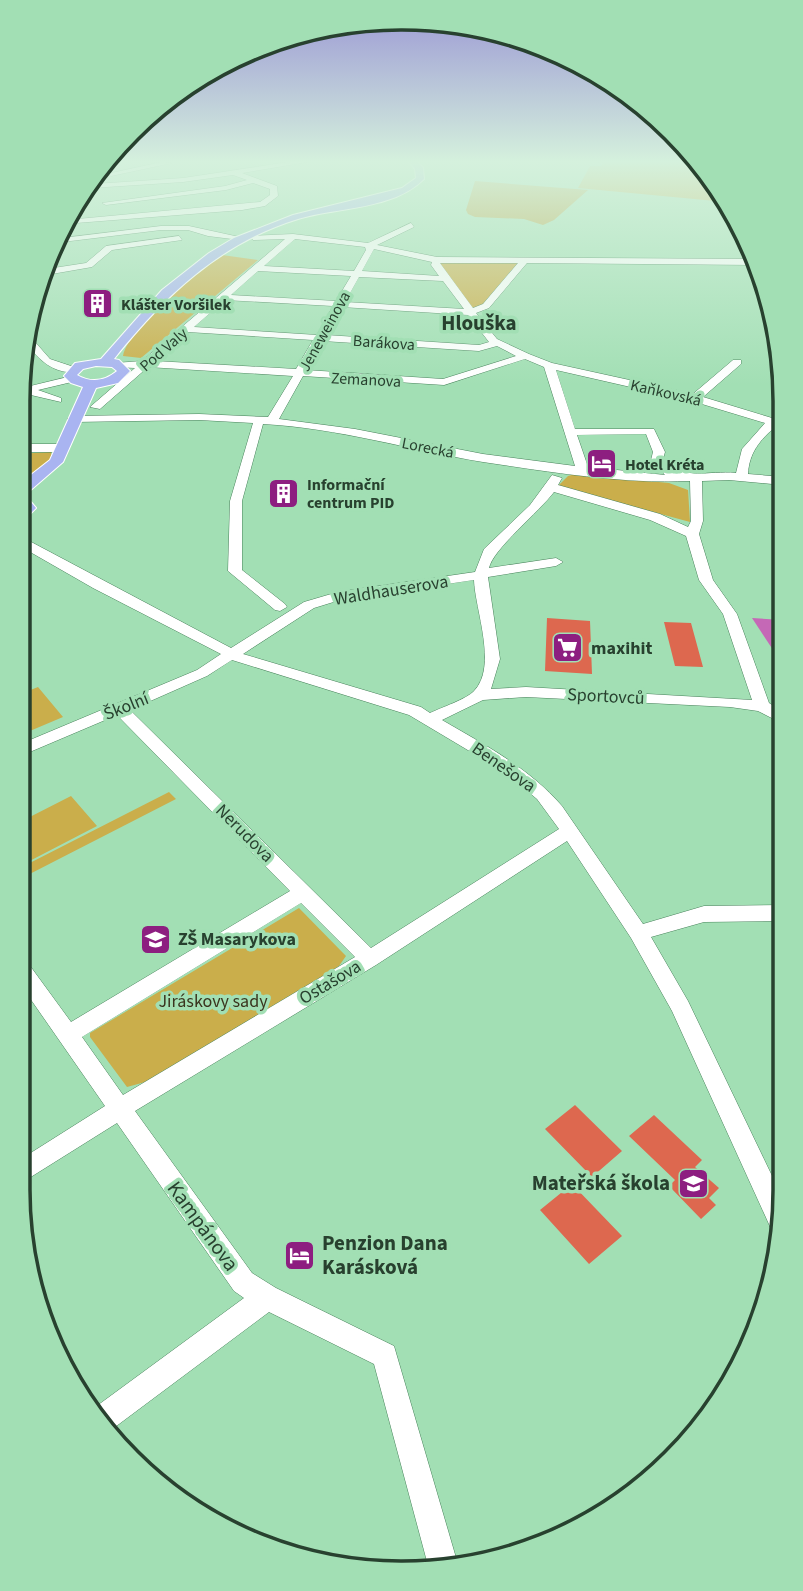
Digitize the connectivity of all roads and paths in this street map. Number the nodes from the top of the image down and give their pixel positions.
1 (100, 236) edge
2 (192, 236) edge
3 (230, 236) edge
4 (251, 236) edge
5 (287, 236) edge
6 (293, 236) edge
7 (295, 236) edge
8 (388, 236) edge
9 (93, 237) junction
10 (247, 238) junction
11 (67, 240) edge
12 (368, 246) junction
13 (109, 248) junction
14 (437, 260) junction
15 (525, 260) junction
16 (746, 262) edge
17 (257, 268) junction
18 (53, 271) edge
19 (355, 274) junction
20 (446, 279) junction
21 (223, 297) junction
22 (339, 304) junction
23 (470, 312) junction
24 (186, 329) junction
25 (320, 337) junction
26 (498, 343) junction
27 (34, 346) edge
28 (526, 356) junction
29 (105, 362) junction
30 (737, 362) dead end
31 (144, 364) junction
32 (119, 365) junction
33 (548, 365) junction
34 (73, 374) junction
35 (299, 374) junction
36 (90, 384) junction
37 (31, 387) edge
38 (30, 393) edge
39 (38, 395) junction
40 (30, 397) edge
41 (695, 398) junction
42 (57, 400) dead end
43 (96, 407) dead end
44 (73, 419) junction
45 (773, 419) edge
46 (265, 423) junction
47 (773, 427) edge
48 (572, 432) junction
49 (62, 447) junction
50 (30, 448) edge
51 (560, 468) junction
52 (583, 471) junction
53 (743, 476) junction
54 (691, 478) junction
55 (773, 480) edge
56 (30, 485) edge
57 (551, 487) junction
58 (692, 534) junction
59 (30, 546) edge
60 (556, 562) dead end
61 (482, 575) junction
62 (280, 607) dead end
63 (232, 655) junction
64 (480, 695) junction
65 (762, 706) junction
66 (119, 708) junction
67 (773, 713) edge
68 (430, 719) junction
69 (30, 746) edge
70 (570, 831) junction
71 (304, 892) junction
72 (773, 913) edge
73 (638, 933) junction
74 (369, 958) junction
75 (30, 981) edge
76 (69, 1034) junction
77 (119, 1109) junction
78 (30, 1166) edge
79 (772, 1203) edge
80 (267, 1297) junction
81 (107, 1416) edge
82 (441, 1559) edge

1 - 9 street
2 - 13 street
3 - 10 street
4 - 10 main road
5 - 10 street
6 - 17 street, Pod Valy
7 - 12 street
8 - 12 street
9 - 11 street
9 - 13 street
10 - 29 main road
12 - 14 street
12 - 19 street, Jeneweinova
13 - 18 street
14 - 15 street
14 - 20 street
15 - 16 street
15 - 23 street
17 - 19 street
17 - 21 street, Pod Valy
19 - 20 street
19 - 22 street, Jeneweinova
20 - 23 street
21 - 22 street
21 - 24 street, Pod Valy
22 - 23 street
22 - 25 street, Jeneweinova
23 - 26 street
24 - 25 street, Barákova
24 - 31 street, Pod Valy
25 - 26 street, Barákova
25 - 35 street, Jeneweinova
26 - 28 street, Kaňkovská
27 - 34 street
28 - 33 street, Kaňkovská
28 - 35 street, Zemanova
29 - 32 main road
29 - 34 main road
30 - 41 street
31 - 32 street, Zemanova
31 - 35 street, Zemanova
31 - 43 street, Pod Valy
32 - 36 main road
33 - 41 street, Kaňkovská
33 - 48 street
34 - 36 main road
34 - 37 street
35 - 46 street, Jeneweinova
36 - 44 main road
38 - 39 street
39 - 40 street
39 - 42 street
41 - 45 street, Kaňkovská
44 - 46 street, Lorecká
44 - 49 main road
46 - 51 street, Lorecká
46 - 62 street, Jeneweinova
47 - 53 street
48 - 52 street
48 - 54 street
49 - 50 street
49 - 56 main road
51 - 52 street, Lorecká
51 - 57 street
52 - 54 street, Lorecká
53 - 54 street, Lorecká
53 - 55 street, Lorecká
54 - 58 street
57 - 58 street
57 - 61 street
58 - 65 street
59 - 63 street, Benešova
60 - 61 street, Waldhauserova
61 - 63 street, Waldhauserova
61 - 64 street
63 - 66 street, Školní
63 - 68 street, Benešova
64 - 65 street, Sportovců
64 - 68 street, Sportovců
65 - 67 street, Sportovců
66 - 69 street, Školní
66 - 71 street, Nerudova
68 - 70 street, Benešova
70 - 73 street, Benešova
70 - 74 street, Ostašova
71 - 74 street, Nerudova
71 - 76 street
72 - 73 street
73 - 79 street, Benešova
74 - 77 street, Ostašova
75 - 76 street, Kampánova
76 - 77 street, Kampánova
77 - 78 street, Ostašova
77 - 80 street, Kampánova
80 - 81 street
80 - 82 street, Kampánova

